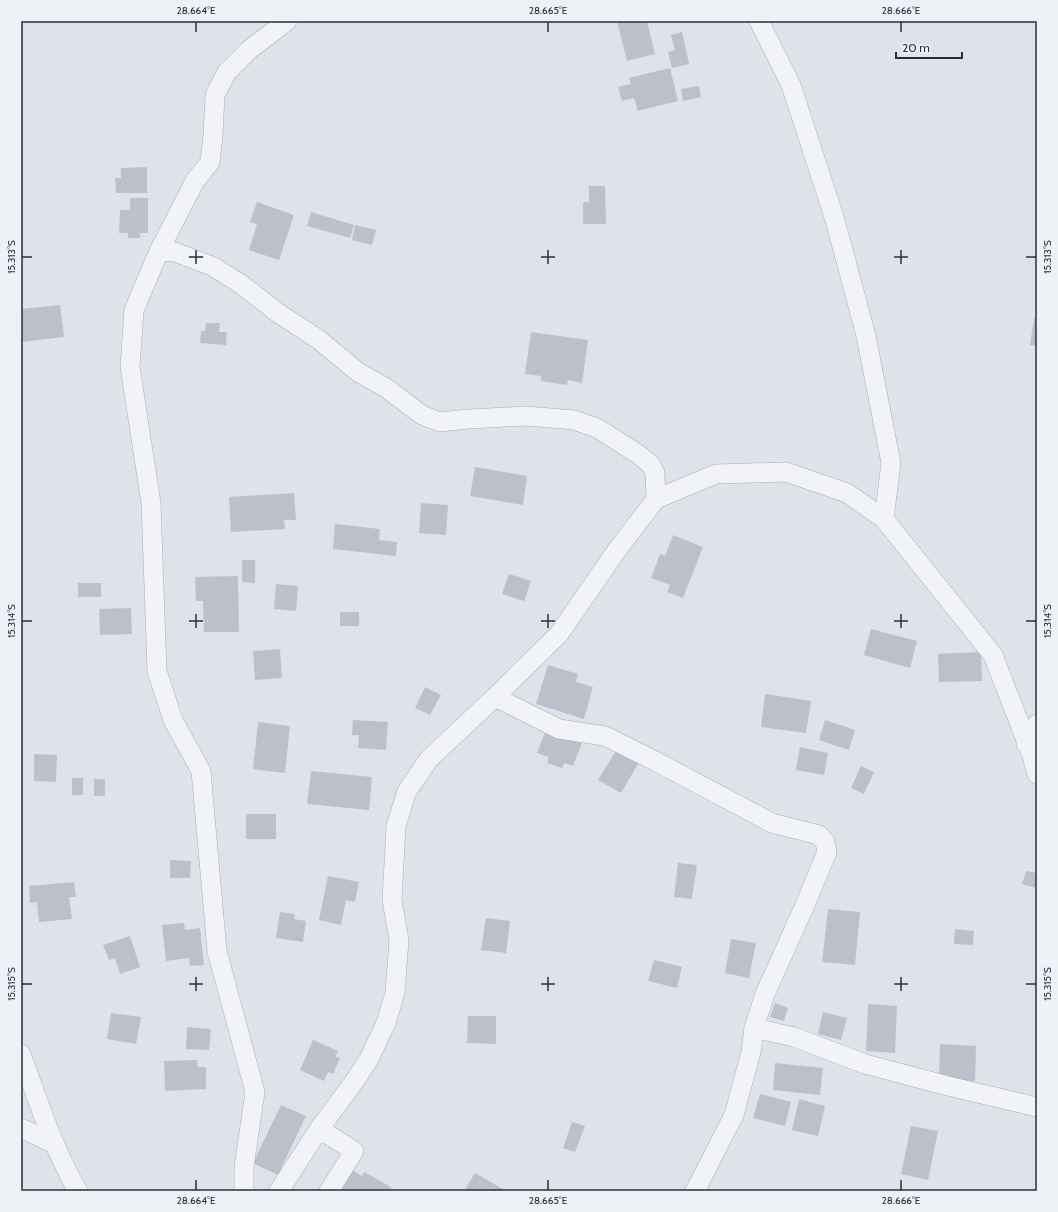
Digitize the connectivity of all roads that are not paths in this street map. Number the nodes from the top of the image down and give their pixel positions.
1 (287, 21) edge
2 (759, 21) edge
3 (159, 251) junction
4 (656, 499) junction
5 (884, 519) junction
6 (495, 697) junction
7 (1037, 724) edge
8 (1026, 744) junction
9 (1037, 774) edge
10 (754, 1028) junction
11 (21, 1054) edge
12 (1037, 1107) edge
13 (21, 1128) edge
14 (320, 1129) junction
15 (54, 1144) junction
16 (78, 1191) edge
17 (244, 1191) edge
18 (279, 1191) edge
19 (329, 1191) edge
20 (695, 1191) edge

1 - 3 street
2 - 5 street
3 - 4 street
3 - 17 street
4 - 5 street
4 - 6 street
5 - 8 street
6 - 10 street
6 - 14 street
7 - 8 street
8 - 9 street
10 - 12 street
10 - 20 street
11 - 15 street
13 - 15 street
14 - 18 street
14 - 19 street
15 - 16 street

